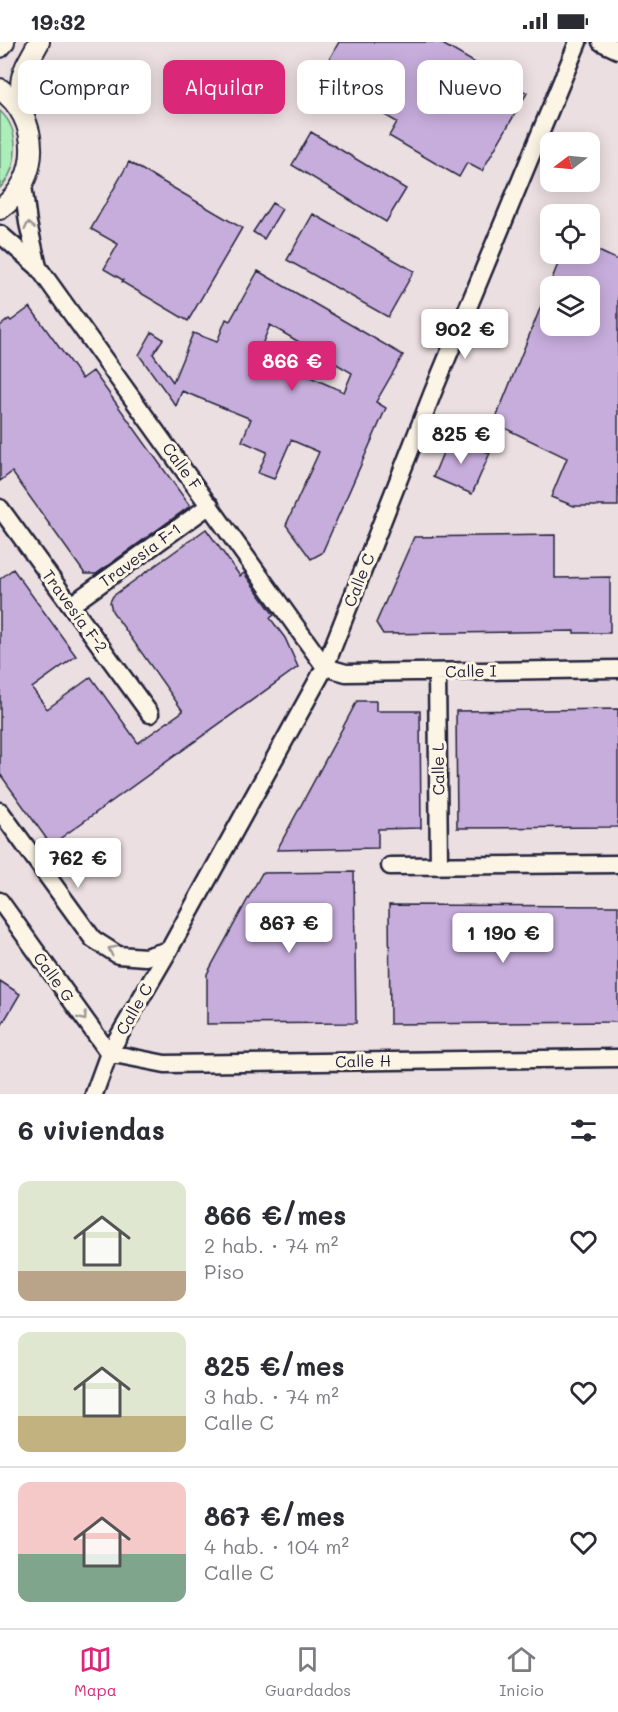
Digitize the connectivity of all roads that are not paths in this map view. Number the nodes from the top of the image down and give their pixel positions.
1 (4, 42) edge
2 (39, 42) edge
3 (578, 42) edge
4 (601, 42) edge
5 (0, 48) edge
6 (618, 50) edge
7 (0, 88) edge
8 (25, 116) junction
9 (23, 185) junction
10 (0, 209) edge
11 (0, 234) edge
12 (38, 267) junction
13 (210, 505) junction
14 (0, 508) edge
15 (71, 605) junction
16 (325, 667) junction
17 (618, 669) edge
18 (437, 672) junction
19 (150, 714) dead end
20 (2, 818) edge
21 (618, 864) edge
22 (390, 866) dead end
23 (439, 866) junction
24 (0, 901) edge
25 (169, 950) junction
26 (109, 1053) junction
27 (618, 1058) edge
28 (94, 1094) edge

1 - 5 street
2 - 8 street
3 - 16 street, Calle C
4 - 6 street
7 - 8 street
8 - 9 street
9 - 10 street
12 -> 9 street, Calle F
11 - 12 street, Calle F
12 - 13 street, Calle F
13 - 15 street, Travesía F-1
13 - 16 street, Calle F
14 - 15 street, Travesía F-2
15 - 19 street, Travesía F-2
16 - 18 street, Calle I
16 - 25 street, Calle C
17 - 18 street, Calle I
18 - 23 street, Calle L
25 -> 20 street
21 - 23 street
22 - 23 street
24 -> 26 street, Calle G
25 - 26 street, Calle C
26 - 27 street, Calle H
26 - 28 street, Calle C

